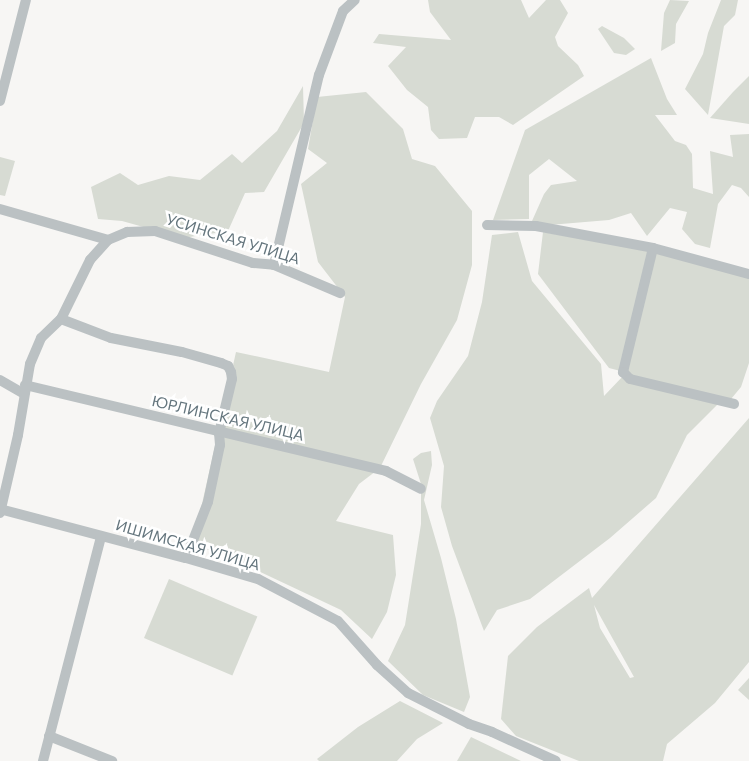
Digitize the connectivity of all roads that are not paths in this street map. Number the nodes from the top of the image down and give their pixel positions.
1 (26, 0) edge
2 (355, 0) edge
3 (0, 101) edge
4 (0, 210) edge
5 (487, 225) dead end
6 (108, 240) junction
7 (653, 248) junction
8 (274, 265) junction
9 (749, 274) edge
10 (340, 293) dead end
11 (61, 319) junction
12 (0, 380) edge
13 (25, 389) junction
14 (734, 404) dead end
15 (219, 432) junction
16 (421, 489) dead end
17 (0, 511) edge
18 (101, 536) junction
19 (186, 558) junction
20 (49, 736) junction
21 (43, 761) edge
22 (112, 761) edge
23 (556, 761) edge

1 - 3 street
2 - 8 street
4 - 6 street
5 - 7 street
6 - 8 street, УСИНСКАЯ УЛИЦА
6 - 11 street
7 - 9 street
7 - 14 street
8 - 10 street, УСИНСКАЯ УЛИЦА
11 - 13 street
11 - 15 street
12 - 13 street, ЮРЛИНСКАЯ УЛИЦА
13 - 15 street, ЮРЛИНСКАЯ УЛИЦА
13 - 17 street
15 - 16 street, ЮРЛИНСКАЯ УЛИЦА
15 - 19 street
17 - 18 street, ИШИМСКАЯ УЛИЦА
18 - 19 street, ИШИМСКАЯ УЛИЦА
18 - 20 street
19 - 23 street, ИШИМСКАЯ УЛИЦА
20 - 21 street
20 - 22 street

